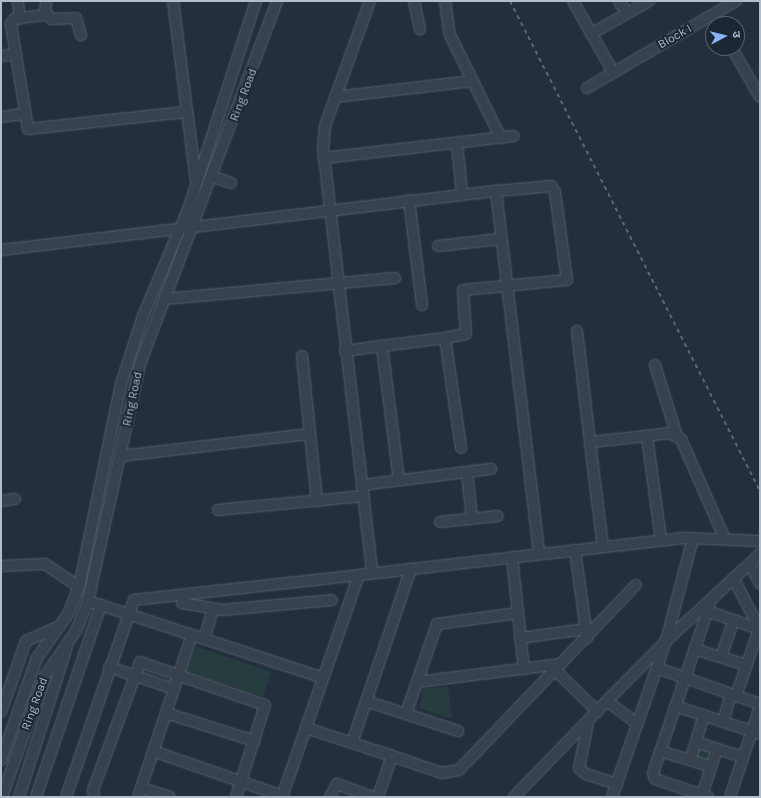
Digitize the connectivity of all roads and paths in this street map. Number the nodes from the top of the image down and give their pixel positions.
1 (18, 1) edge
2 (46, 1) edge
3 (173, 1) edge
4 (249, 1) edge
5 (256, 1) edge
6 (277, 1) edge
7 (283, 1) edge
8 (370, 1) edge
9 (414, 1) edge
10 (445, 1) edge
11 (573, 1) edge
12 (619, 1) edge
13 (650, 1) edge
14 (736, 1) edge
15 (46, 14) junction
16 (627, 14) junction
17 (720, 16) edge
18 (20, 19) junction
19 (705, 26) edge
20 (420, 29) dead end
21 (247, 30) junction
22 (591, 34) junction
23 (81, 36) dead end
24 (266, 38) junction
25 (15, 54) junction
26 (1, 56) edge
27 (737, 56) edge
28 (613, 72) junction
29 (473, 81) junction
30 (587, 88) dead end
31 (335, 97) junction
32 (760, 97) edge
33 (185, 112) junction
34 (23, 114) junction
35 (1, 117) edge
36 (514, 136) dead end
37 (501, 138) junction
38 (457, 143) junction
39 (324, 158) junction
40 (213, 177) junction
41 (231, 183) dead end
42 (196, 184) junction
43 (496, 191) junction
44 (462, 194) junction
45 (409, 200) junction
46 (329, 211) junction
47 (194, 227) junction
48 (181, 228) junction
49 (502, 239) junction
50 (438, 246) dead end
51 (1, 250) edge
52 (395, 278) dead end
53 (337, 284) junction
54 (506, 285) junction
55 (165, 299) junction
56 (422, 305) dead end
57 (578, 331) dead end
58 (445, 338) junction
59 (382, 346) junction
60 (345, 351) junction
61 (302, 356) dead end
62 (655, 365) dead end
63 (676, 433) junction
64 (309, 434) junction
65 (647, 436) junction
66 (590, 442) junction
67 (461, 448) dead end
68 (121, 456) junction
69 (491, 469) dead end
70 (467, 472) junction
71 (399, 480) junction
72 (362, 485) junction
73 (363, 496) junction
74 (15, 499) dead end
75 (1, 501) edge
76 (317, 501) junction
77 (218, 510) dead end
78 (498, 516) dead end
79 (472, 519) junction
80 (440, 522) dead end
81 (693, 538) junction
82 (724, 538) junction
83 (661, 540) junction
84 (760, 541) edge
85 (603, 547) junction
86 (575, 550) junction
87 (539, 554) junction
88 (760, 556) edge
89 (512, 557) junction
90 (750, 564) junction
91 (1, 566) edge
92 (411, 569) junction
93 (372, 573) junction
94 (360, 575) junction
95 (734, 579) junction
96 (760, 584) edge
97 (636, 585) dead end
98 (79, 587) junction
99 (332, 600) dead end
100 (88, 601) junction
101 (182, 602) dead end
102 (101, 605) junction
103 (708, 607) junction
104 (213, 610) junction
105 (518, 613) junction
106 (127, 614) junction
107 (734, 620) junction
108 (58, 627) junction
109 (760, 630) edge
110 (586, 634) junction
111 (192, 635) junction
112 (520, 638) junction
113 (204, 639) junction
114 (69, 641) junction
115 (666, 641) junction
116 (694, 649) junction
117 (721, 657) junction
118 (746, 665) junction
119 (109, 667) junction
120 (558, 667) junction
121 (657, 668) junction
122 (524, 669) junction
123 (178, 674) junction
124 (133, 675) junction
125 (684, 677) junction
126 (323, 678) junction
127 (417, 682) junction
128 (174, 690) junction
129 (733, 695) junction
130 (366, 701) junction
131 (607, 701) junction
132 (760, 705) edge
133 (675, 706) junction
134 (596, 711) junction
135 (1, 712) edge
136 (166, 713) junction
137 (406, 714) junction
138 (704, 715) junction
139 (589, 721) junction
140 (723, 722) junction
141 (637, 724) junction
142 (306, 728) junction
143 (458, 731) dead end
144 (756, 733) edge
145 (255, 741) junction
146 (696, 742) junction
147 (352, 743) junction
148 (717, 749) junction
149 (153, 751) junction
150 (660, 751) junction
151 (392, 756) junction
152 (743, 757) junction
153 (1, 760) edge
154 (690, 760) junction
155 (711, 767) junction
156 (241, 781) junction
157 (617, 784) junction
158 (139, 792) edge
159 (282, 796) edge
160 (705, 796) edge
161 (2, 797) edge
162 (19, 797) edge
163 (36, 797) edge
164 (66, 797) edge
165 (94, 797) edge
166 (170, 797) edge
167 (236, 797) edge
168 (330, 797) edge
169 (373, 797) edge
170 (378, 797) edge
171 (514, 797) edge
172 (612, 797) edge
173 (730, 797) edge

1 - 18 street
2 - 15 street
3 - 33 street
4 - 21 street
5 - 21 street, Ring Road
6 - 24 street, Ring Road
7 - 24 street
8 - 31 street
9 - 20 street
10 - 29 street
11 - 22 street
12 - 16 street
13 - 16 street
14 - 17 street, Block I
15 - 18 street
15 - 23 street
16 - 22 street
18 - 25 street
19 - 28 street, Block I
21 - 42 street, Ring Road
22 - 28 street
24 - 40 street, Ring Road
25 - 26 street
25 - 34 street
27 - 32 street
28 - 30 street, Block I
29 - 31 street
29 - 37 street
31 - 39 street
33 - 34 street
33 - 42 street
34 - 35 street
36 - 37 street
37 - 38 street
38 - 39 street
38 - 44 street
39 - 46 street
40 - 41 street
40 - 47 street, Ring Road
42 - 48 street, Ring Road
43 - 44 street
43 - 49 street
43 - 54 street
44 - 45 street
45 - 46 street
45 - 56 street
46 - 47 street
46 - 53 street
47 - 48 street
47 - 55 street, Ring Road
48 - 51 street
48 - 98 street, Ring Road
49 - 50 street
49 - 54 street
52 - 53 street
53 - 55 street
53 - 60 street
54 - 58 street
54 - 87 street
55 - 68 street, Ring Road
57 - 66 street
58 - 59 street
58 - 67 street
59 - 60 street
59 - 71 street
60 - 72 street
61 - 64 street
62 - 63 street
63 - 65 street
63 - 82 street
64 - 68 street
64 - 76 street
65 - 66 street
65 - 83 street
66 - 85 street
68 - 100 street, Ring Road
69 - 70 street
70 - 71 street
70 - 79 street
71 - 72 street
72 - 73 street
73 - 76 street
73 - 93 street
74 - 75 street
76 - 77 street
78 - 79 street
79 - 80 street
81 - 82 street
81 - 83 street
81 - 115 street
82 - 84 street
83 - 85 street
85 - 86 street
86 - 87 street
86 - 110 street
87 - 89 street
88 - 90 street
89 - 92 street
89 - 105 street
90 - 95 street
90 - 96 street
91 - 98 street
92 - 93 street
92 - 130 street
93 - 94 street
94 - 106 street
94 - 126 street
95 - 103 street
95 - 109 street
97 - 110 street
98 - 108 street, Ring Road
99 - 104 street
100 - 102 street
100 - 114 street, Ring Road
101 - 104 street
102 - 106 street
102 - 163 street
103 - 107 street
103 - 115 street
103 - 116 street
104 - 113 street
105 - 112 street
105 - 127 street
106 - 111 street
106 - 119 street
107 - 109 street
107 - 117 street
108 - 135 street
108 - 153 street, Ring Road
109 - 118 street
110 - 112 street
110 - 120 street
111 - 113 street
111 - 123 street
112 - 122 street
113 - 126 street
114 - 161 street, Ring Road
114 - 162 street
115 - 121 street
115 - 131 street
116 - 117 street
116 - 125 street
117 - 118 street
118 - 129 street
119 - 124 street
119 - 164 street
120 - 122 street
120 - 134 street
120 - 151 street
121 - 125 street
121 - 141 street
122 - 127 street
123 - 124 street
123 - 128 street
123 - 145 street
124 - 128 street
124 - 165 street
125 - 129 street
125 - 133 street
126 - 142 street
127 - 137 street
128 - 136 street
129 - 132 street
129 - 140 street
130 - 137 street
130 - 147 street
131 - 134 street
131 - 141 street
132 - 144 street
133 - 138 street
133 - 150 street
134 - 139 street
136 - 145 street
136 - 149 street
137 - 143 street
138 - 140 street
138 - 146 street
139 - 157 street
139 - 171 street
140 - 144 street
141 - 157 street
142 - 147 street
142 - 159 street
144 - 152 street
145 - 156 street
146 - 148 street
146 - 154 street
147 - 151 street
148 - 152 street
148 - 155 street
149 - 156 street
149 - 158 street
150 - 154 street
150 - 160 street
151 - 170 street
152 - 173 street
154 - 155 street
155 - 160 street
156 - 159 street
156 - 167 street
157 - 172 street
158 - 166 street
168 - 169 street

